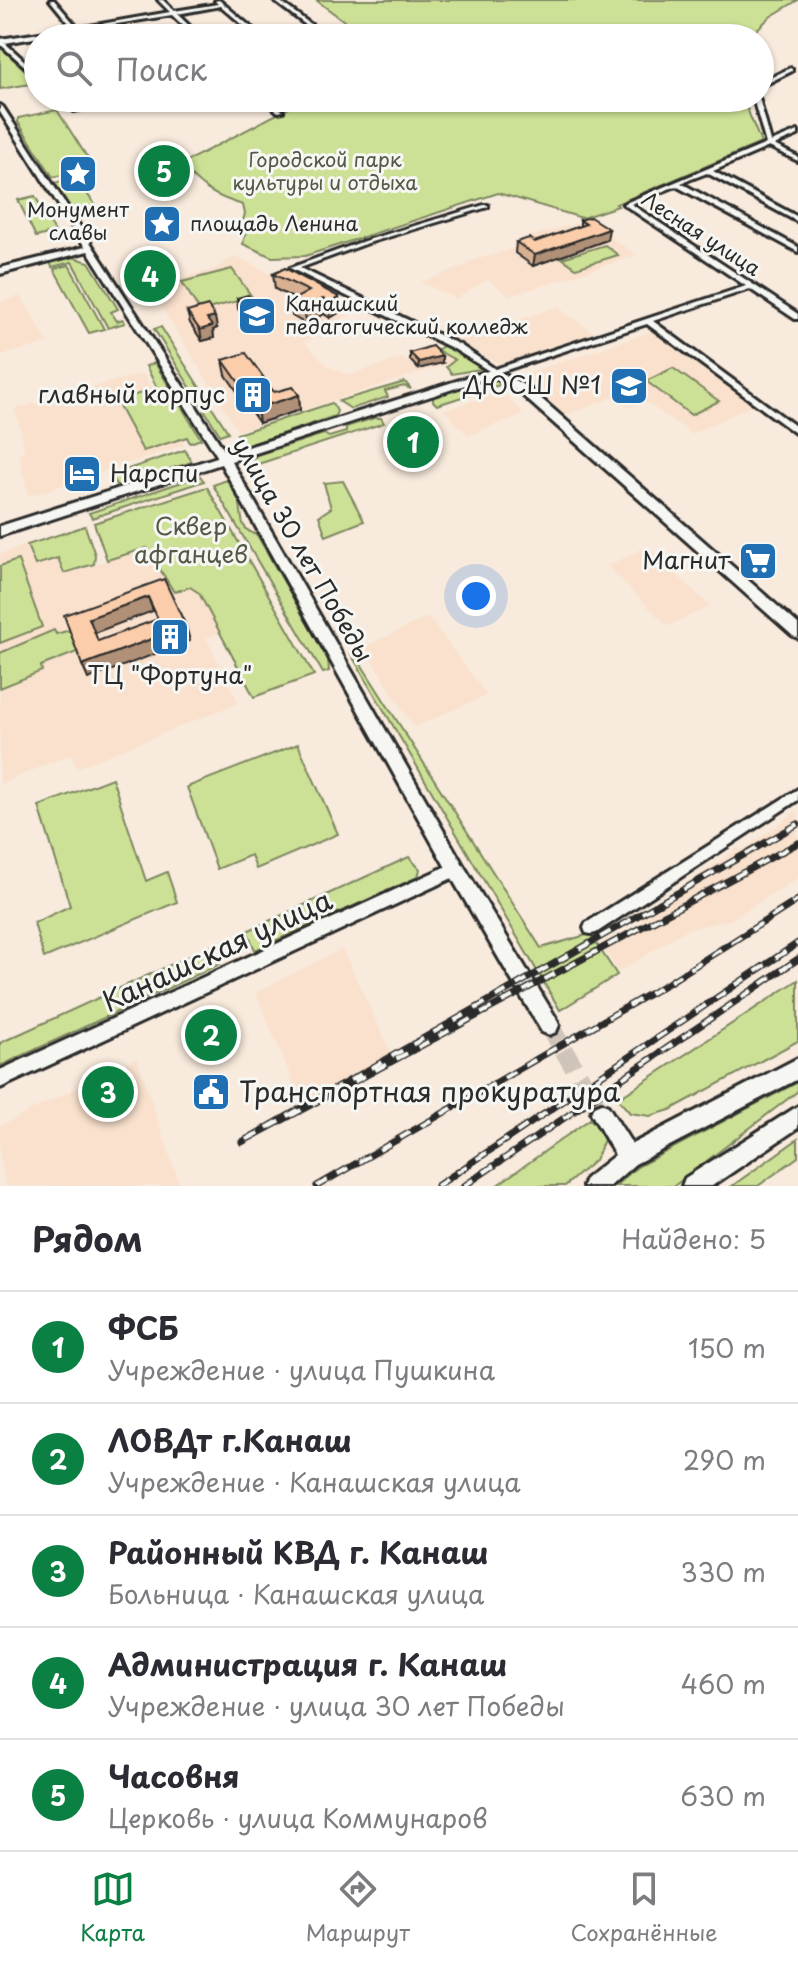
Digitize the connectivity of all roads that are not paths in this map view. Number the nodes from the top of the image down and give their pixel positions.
1 (52, 0) edge
2 (160, 0) edge
3 (275, 0) edge
4 (218, 2) edge
5 (173, 13) junction
6 (72, 24) edge
7 (106, 24) edge
8 (184, 24) edge
9 (244, 24) edge
10 (307, 24) edge
11 (24, 38) edge
12 (0, 42) edge
13 (24, 63) edge
14 (790, 70) dead end
15 (774, 78) edge
16 (0, 107) edge
17 (760, 112) edge
18 (798, 133) edge
19 (769, 145) junction
20 (798, 159) edge
21 (707, 170) junction
22 (676, 183) junction
23 (486, 206) dead end
24 (798, 220) edge
25 (91, 248) junction
26 (798, 250) edge
27 (0, 271) edge
28 (752, 286) junction
29 (798, 317) edge
30 (648, 321) junction
31 (494, 372) junction
32 (377, 408) joint
33 (798, 432) edge
34 (223, 457) junction
35 (0, 531) edge
36 (798, 632) edge
37 (798, 794) edge
38 (456, 869) junction
39 (591, 928) dead end
40 (549, 1025) tunnel mouth
41 (798, 1068) edge
42 (0, 1079) edge
43 (601, 1113) tunnel mouth
44 (798, 1116) edge
45 (628, 1157) junction
46 (594, 1186) edge
47 (693, 1186) edge

1 - 6 street
2 - 5 street
3 - 10 street
4 - 5 street
4 - 9 street
5 - 7 street
5 - 8 street
11 - 12 street
12 - 13 street
14 - 15 street
16 - 25 street, улица 30 лет Победы
17 - 19 street
18 - 19 street
19 - 20 street
19 - 21 street
21 - 22 street
21 - 24 street
22 - 26 street
22 - 28 street, Лесная улица
23 - 31 street
25 - 27 street
25 - 34 street, улица 30 лет Победы
28 - 29 street, Лесная улица
28 - 30 street
30 - 31 street
30 - 33 street
31 - 32 main road
31 - 36 main road
32 - 34 street
34 - 35 main road
34 - 38 main road, улица 30 лет Победы
37 - 39 street
38 - 40 main road, улица 30 лет Победы
38 - 42 street, Канашская улица
41 - 45 main road
43 - 45 main road
44 - 47 main road
45 - 46 main road

